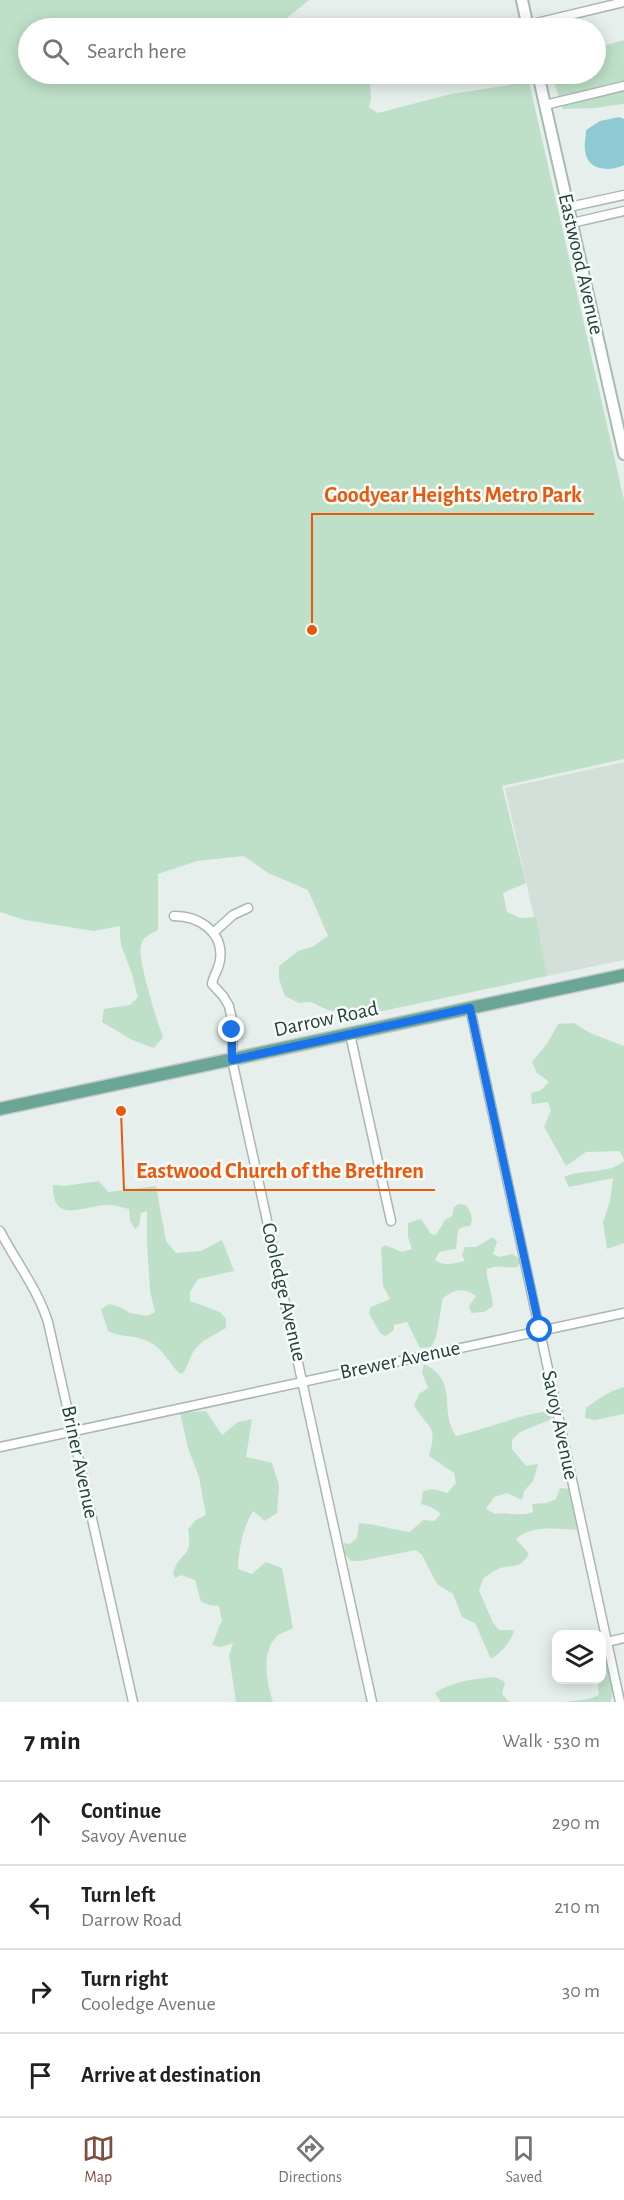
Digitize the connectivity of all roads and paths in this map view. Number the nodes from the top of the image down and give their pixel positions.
1 (522, 0) edge
2 (624, 2) edge
3 (526, 18) edge
4 (563, 18) edge
5 (540, 84) edge
6 (624, 86) edge
7 (545, 105) junction
8 (620, 196) edge
9 (597, 201) junction
10 (569, 207) junction
11 (621, 212) edge
12 (600, 216) junction
13 (572, 222) junction
14 (624, 454) edge
15 (248, 908) dead end
16 (174, 916) dead end
17 (213, 933) junction
18 (624, 975) edge
19 (470, 1008) junction
20 (350, 1034) junction
21 (232, 1060) junction
22 (0, 1109) edge
23 (391, 1221) dead end
24 (0, 1231) edge
25 (624, 1313) edge
26 (540, 1330) junction
27 (303, 1381) junction
28 (73, 1431) junction
29 (0, 1447) edge
30 (624, 1638) edge
31 (607, 1642) junction
32 (133, 1702) edge
33 (372, 1702) edge
34 (620, 1702) edge

1 - 3 street
2 - 4 street
5 - 7 street, Eastwood Avenue
6 - 7 street
7 - 10 street, Eastwood Avenue
8 - 9 street
8 - 11 street
9 - 10 street
9 - 12 street
10 - 13 street, Eastwood Avenue
11 - 12 street
12 - 13 street
13 - 14 street, Eastwood Avenue
15 - 17 street
16 - 17 street
17 - 21 street, Cooledge Avenue
18 - 19 main road, Darrow Road
19 - 20 main road, Darrow Road
19 - 26 street, Savoy Avenue
20 - 21 main road, Darrow Road
20 - 23 street
21 - 22 main road, Darrow Road
21 - 27 street, Cooledge Avenue
24 - 28 street, Briner Avenue
25 - 26 street, Brewer Avenue
26 - 27 street, Brewer Avenue
26 - 31 street, Savoy Avenue
27 - 28 street, Brewer Avenue
27 - 33 street, Cooledge Avenue
28 - 29 street, Brewer Avenue
28 - 32 street, Briner Avenue
30 - 31 street
31 - 34 street, Savoy Avenue

